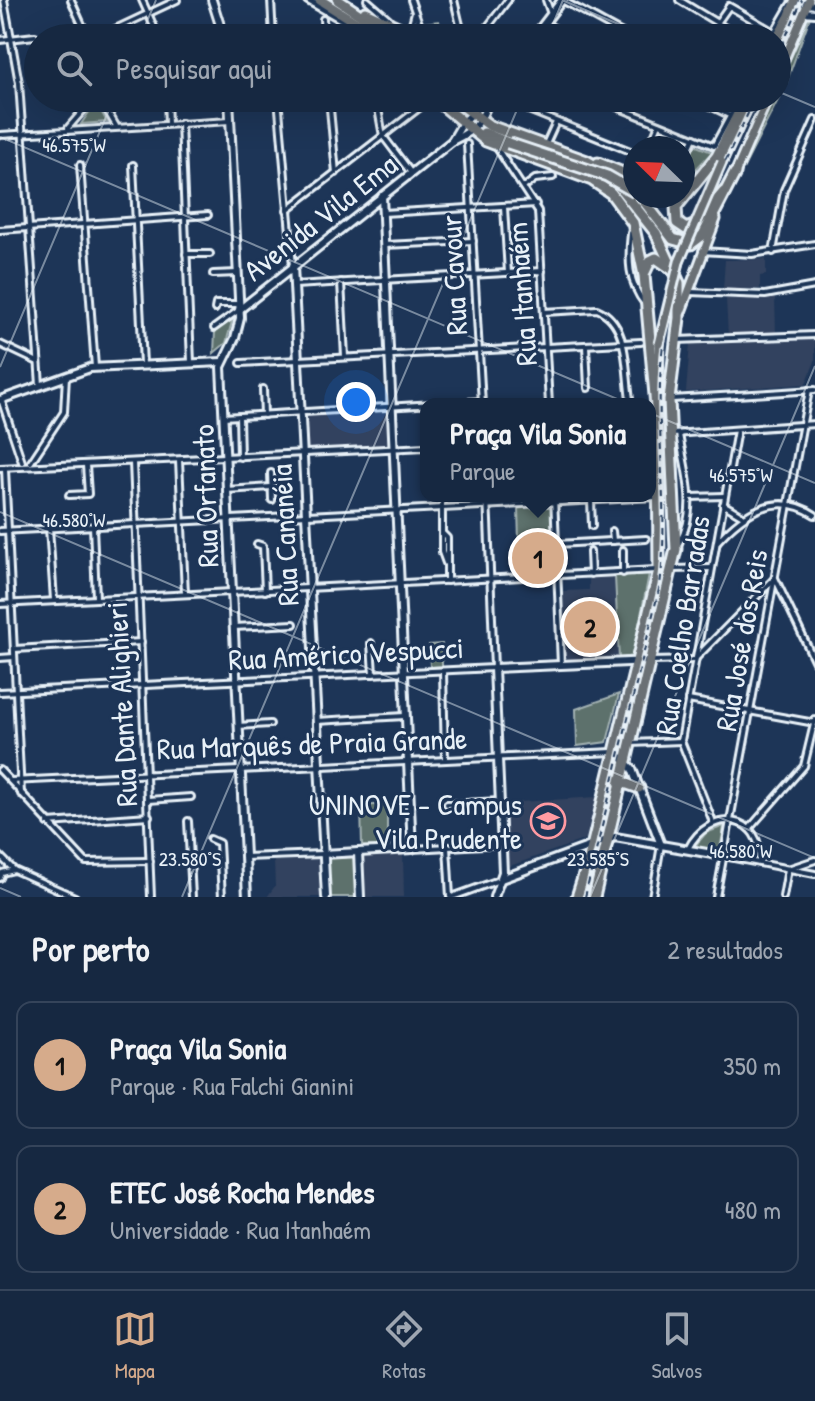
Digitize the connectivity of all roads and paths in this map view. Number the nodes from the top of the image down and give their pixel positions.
1 (4, 0) edge
2 (71, 0) edge
3 (142, 0) edge
4 (177, 0) edge
5 (212, 0) edge
6 (271, 0) edge
7 (308, 0) edge
8 (320, 0) edge
9 (338, 0) edge
10 (367, 0) edge
11 (411, 0) edge
12 (454, 0) edge
13 (499, 0) edge
14 (508, 0) edge
15 (546, 0) edge
16 (562, 0) edge
17 (679, 0) edge
18 (795, 1) edge
19 (811, 3) edge
20 (350, 8) junction
21 (502, 8) junction
22 (416, 10) junction
23 (804, 12) junction
24 (815, 13) edge
25 (149, 14) junction
26 (551, 14) junction
27 (323, 19) dead end
28 (788, 19) joint
29 (544, 23) edge
30 (717, 23) joint
31 (82, 24) edge
32 (127, 24) edge
33 (153, 24) edge
34 (220, 24) edge
35 (272, 24) edge
36 (323, 24) edge
37 (352, 24) edge
38 (357, 24) edge
39 (373, 24) edge
40 (390, 24) edge
41 (395, 24) edge
42 (412, 24) edge
43 (420, 24) edge
44 (460, 24) edge
45 (490, 24) edge
46 (606, 24) edge
47 (755, 24) edge
48 (783, 24) edge
49 (785, 24) edge
50 (24, 38) edge
51 (0, 40) edge
52 (11, 40) junction
53 (791, 43) edge
54 (81, 112) edge
55 (108, 112) edge
56 (168, 112) edge
57 (230, 112) edge
58 (279, 112) edge
59 (330, 112) edge
60 (379, 112) edge
61 (415, 112) edge
62 (455, 112) edge
63 (458, 112) edge
64 (461, 112) edge
65 (465, 112) edge
66 (473, 112) edge
67 (483, 112) edge
68 (532, 112) edge
69 (629, 112) edge
70 (723, 112) edge
71 (733, 112) edge
72 (739, 112) edge
73 (745, 112) edge
74 (762, 112) edge
75 (731, 116) junction
76 (466, 119) junction
77 (815, 120) edge
78 (230, 121) junction
79 (556, 122) junction
80 (181, 123) junction
81 (168, 124) junction
82 (659, 124) junction
83 (116, 126) junction
84 (477, 127) junction
85 (66, 129) junction
86 (23, 133) junction
87 (0, 135) edge
88 (383, 136) junction
89 (654, 136) edge
90 (689, 136) edge
91 (695, 138) edge
92 (452, 141) junction
93 (467, 144) dead end
94 (495, 146) junction
95 (545, 147) junction
96 (623, 148) edge
97 (587, 161) junction
98 (80, 165) dead end
99 (133, 165) dead end
100 (623, 172) edge
101 (336, 173) junction
102 (704, 173) junction
103 (735, 173) junction
104 (411, 174) junction
105 (553, 177) dead end
106 (695, 178) edge
107 (623, 185) edge
108 (524, 187) junction
109 (724, 192) junction
110 (382, 196) junction
111 (536, 204) junction
112 (504, 206) junction
113 (471, 208) junction
114 (649, 208) edge
115 (287, 210) junction
116 (383, 213) junction
117 (208, 215) dead end
118 (184, 217) junction
119 (136, 220) junction
120 (633, 223) junction
121 (84, 224) junction
122 (29, 228) junction
123 (0, 230) edge
124 (473, 241) junction
125 (815, 244) edge
126 (384, 245) junction
127 (702, 251) junction
128 (773, 252) junction
129 (186, 254) junction
130 (210, 254) dead end
131 (293, 266) junction
132 (542, 271) junction
133 (675, 271) junction
134 (238, 273) junction
135 (508, 273) junction
136 (213, 274) dead end
137 (475, 275) junction
138 (644, 275) junction
139 (387, 279) junction
140 (341, 282) junction
141 (294, 285) junction
142 (815, 286) edge
143 (688, 292) junction
144 (239, 307) junction
145 (215, 309) dead end
146 (649, 310) junction
147 (544, 312) junction
148 (679, 318) junction
149 (214, 328) dead end
150 (815, 335) edge
151 (674, 340) junction
152 (641, 342) dead end
153 (623, 343) junction
154 (0, 344) edge
155 (586, 345) junction
156 (546, 347) junction
157 (479, 350) junction
158 (390, 355) junction
159 (345, 357) junction
160 (298, 359) junction
161 (38, 362) junction
162 (191, 362) junction
163 (222, 362) junction
164 (241, 363) dead end
165 (143, 364) junction
166 (95, 367) junction
167 (66, 376) junction
168 (40, 385) junction
169 (588, 388) dead end
170 (263, 389) dead end
171 (812, 390) edge
172 (482, 398) edge
173 (549, 398) edge
174 (630, 398) edge
175 (656, 398) edge
176 (0, 400) edge
177 (669, 400) junction
178 (656, 402) edge
179 (420, 405) edge
180 (392, 406) junction
181 (300, 413) junction
182 (264, 415) junction
183 (239, 416) junction
184 (223, 417) junction
185 (815, 424) edge
186 (803, 425) junction
187 (658, 428) junction
188 (737, 430) junction
189 (656, 434) edge
190 (675, 434) junction
191 (420, 447) edge
192 (394, 448) junction
193 (302, 454) junction
194 (240, 457) junction
195 (225, 458) junction
196 (27, 460) junction
197 (179, 460) junction
198 (133, 462) junction
199 (656, 463) edge
200 (86, 465) junction
201 (2, 468) edge
202 (27, 468) junction
203 (271, 473) dead end
204 (271, 487) junction
205 (226, 490) junction
206 (69, 495) dead end
207 (724, 496) junction
208 (659, 497) joint
209 (691, 497) junction
210 (272, 500) dead end
211 (442, 502) edge
212 (487, 502) edge
213 (572, 502) edge
214 (591, 502) edge
215 (554, 503) junction
216 (723, 504) junction
217 (788, 504) junction
218 (487, 507) junction
219 (442, 509) junction
220 (397, 510) junction
221 (304, 515) junction
222 (815, 515) edge
223 (743, 516) junction
224 (228, 520) junction
225 (181, 522) junction
226 (135, 524) junction
227 (93, 526) junction
228 (592, 526) dead end
229 (49, 528) junction
230 (8, 530) junction
231 (0, 531) edge
232 (612, 531) dead end
233 (646, 539) dead end
234 (613, 541) junction
235 (257, 544) dead end
236 (556, 544) junction
237 (716, 544) junction
238 (676, 549) junction
239 (623, 550) dead end
240 (590, 552) dead end
241 (711, 568) junction
242 (673, 569) junction
243 (659, 570) junction
244 (623, 573) junction
245 (591, 574) junction
246 (558, 576) junction
247 (775, 578) junction
248 (491, 580) junction
249 (447, 581) junction
250 (399, 584) junction
251 (309, 589) junction
252 (265, 591) junction
253 (231, 593) junction
254 (185, 594) junction
255 (138, 596) junction
256 (96, 598) junction
257 (54, 600) junction
258 (12, 603) junction
259 (0, 604) edge
260 (294, 624) dead end
261 (233, 627) junction
262 (141, 642) junction
263 (371, 643) dead end
264 (14, 649) junction
265 (14, 657) junction
266 (0, 658) edge
267 (695, 660) junction
268 (814, 660) edge
269 (638, 661) junction
270 (651, 661) junction
271 (561, 665) junction
272 (494, 668) junction
273 (443, 671) junction
274 (403, 673) junction
275 (373, 674) junction
276 (313, 677) junction
277 (236, 681) junction
278 (143, 685) junction
279 (0, 692) edge
280 (16, 692) junction
281 (688, 700) junction
282 (750, 711) junction
283 (405, 716) junction
284 (316, 721) junction
285 (815, 722) edge
286 (270, 724) dead end
287 (238, 726) junction
288 (681, 741) junction
289 (631, 743) junction
290 (616, 752) junction
291 (498, 757) junction
292 (445, 759) junction
293 (408, 761) junction
294 (627, 762) junction
295 (318, 765) junction
296 (240, 769) junction
297 (0, 770) edge
298 (147, 772) junction
299 (609, 778) junction
300 (11, 781) junction
301 (20, 781) junction
302 (622, 781) junction
303 (639, 788) junction
304 (21, 794) junction
305 (191, 797) dead end
306 (148, 800) junction
307 (500, 801) junction
308 (447, 804) dead end
309 (149, 816) junction
310 (188, 821) dead end
311 (730, 821) junction
312 (713, 822) junction
313 (48, 823) junction
314 (749, 829) junction
315 (608, 837) junction
316 (210, 839) dead end
317 (660, 841) junction
318 (593, 842) junction
319 (502, 844) junction
320 (447, 847) junction
321 (578, 848) junction
322 (412, 849) junction
323 (687, 850) junction
324 (358, 852) junction
325 (323, 854) junction
326 (0, 856) edge
327 (724, 856) junction
328 (245, 857) junction
329 (589, 859) junction
330 (815, 860) edge
331 (150, 861) junction
332 (759, 863) junction
333 (788, 869) junction
334 (14, 870) junction
335 (815, 873) edge
336 (0, 878) edge
337 (501, 879) junction
338 (75, 897) edge
339 (151, 897) edge
340 (192, 897) edge
341 (222, 897) edge
342 (247, 897) edge
343 (326, 897) edge
344 (360, 897) edge
345 (451, 897) edge
346 (494, 897) edge
347 (577, 897) edge
348 (594, 897) edge
349 (652, 897) edge
350 (716, 897) edge
351 (783, 897) edge

1 - 52 street
2 - 31 street
3 - 25 street
4 - 25 street
5 - 34 street
6 - 35 street
7 - 37 street
8 - 38 highway
9 - 20 highway
10 - 41 street
11 - 22 street
12 - 44 street
13 - 21 street
14 - 21 street
15 - 26 street
16 - 26 street
16 - 46 street
17 - 30 street
18 - 19 street
18 - 28 main road
18 - 48 street
19 - 23 main road
20 - 39 highway
20 - 40 highway
21 - 45 street
22 - 42 street
22 - 43 street
23 - 24 street
23 - 53 main road
25 - 32 street
25 - 33 street
26 - 29 street
27 - 36 street
28 - 49 highway
30 - 47 street
50 - 52 street
51 - 52 street
52 - 86 street
54 - 85 street
55 - 83 street
56 - 81 street
57 - 78 street, Rua Orfanato
58 - 115 street
59 - 101 street
60 - 88 street
61 - 88 street
62 - 76 highway
63 - 76 highway
64 - 76 highway
65 - 76 street
66 - 76 street, Avenida Vila Ema
67 - 84 street, Avenida Vila Ema
68 - 79 street
69 - 82 street
70 - 75 street
71 - 75 street
72 - 102 highway
73 - 187 main road, bridge
74 - 103 main road
75 - 91 street
76 - 84 highway
76 - 92 street, Avenida Vila Ema
77 - 128 street
78 - 80 street
78 - 134 street, Rua Orfanato
79 - 95 street
79 - 96 street
80 - 81 street
80 - 118 street
81 - 83 street
82 - 89 street
82 - 90 street
83 - 85 street
84 - 92 street, Avenida Vila Ema
84 - 94 highway
84 - 95 highway
84 - 107 highway, bridge
85 - 86 street
86 - 87 street
86 - 122 street
88 - 101 street
88 - 104 street
92 - 104 street, Avenida Vila Ema
93 - 113 street, Rua Cavour
94 - 108 street, Rua Itanhaém
94 - 120 highway
95 - 97 highway
97 - 100 highway
97 - 133 highway
98 - 121 street
99 - 119 street
101 - 115 street
102 - 106 highway
102 - 109 highway
103 - 109 highway
103 - 127 main road
104 - 110 street, Avenida Vila Ema
105 - 108 street
108 - 111 street, Rua Itanhaém
109 - 114 highway
110 - 116 street
110 - 131 street, Avenida Vila Ema
111 - 112 street
111 - 132 street, Rua Itanhaém
112 - 113 street
112 - 135 street
113 - 116 street
113 - 124 street, Rua Cavour
115 - 131 street
116 - 126 street
117 - 118 street
118 - 119 street
118 - 129 street
119 - 121 street
119 - 165 street
120 - 138 highway
120 - 146 street
121 - 122 street
121 - 166 street
122 - 123 street
122 - 161 street
124 - 126 street
124 - 137 street, Rua Cavour
125 - 128 street
126 - 139 street
127 - 128 street
127 - 143 main road
129 - 130 street
129 - 162 street
131 - 141 street, Rua Cananéia
131 - 144 street, Avenida Vila Ema
132 - 135 street
132 - 147 street, Rua Itanhaém
133 - 138 highway
133 - 148 highway
134 - 136 street
134 - 144 street, Rua Orfanato
135 - 137 street
137 - 139 street
137 - 157 street, Rua Cavour
138 - 146 highway
139 - 140 street
139 - 158 street
140 - 141 street
140 - 159 street
141 - 160 street, Rua Cananéia
142 - 143 street
143 - 148 main road
144 - 145 street
144 - 149 street, Avenida Vila Ema
144 - 163 street, Rua Orfanato
146 - 175 highway
147 - 153 street
147 - 156 street, Rua Itanhaém
148 - 151 highway
150 - 151 street
151 - 177 highway
152 - 153 street
153 - 155 street
153 - 174 street
154 - 161 street
155 - 156 street
155 - 169 street
156 - 157 street
156 - 173 street, Rua Itanhaém
157 - 158 street
157 - 172 street, Rua Cavour
158 - 159 street
158 - 180 street
159 - 160 street
160 - 164 street
160 - 181 street, Rua Cananéia
161 - 168 street
162 - 163 street
162 - 165 street
163 - 184 street, Rua Orfanato
165 - 166 street
166 - 167 street
167 - 168 street
167 - 196 street
168 - 176 street
170 - 182 street
171 - 177 street
171 - 186 street, Rua José dos Reis
176 - 196 street
177 - 190 highway
178 - 187 highway
179 - 180 street
180 - 181 street
180 - 192 street
181 - 182 street
181 - 193 street, Rua Cananéia
182 - 183 street
183 - 184 street
183 - 194 street
184 - 195 street, Rua Orfanato
185 - 186 street
186 - 188 street
186 - 217 street, Rua José dos Reis
187 - 189 highway
188 - 190 street
188 - 207 street, Rua Coelho Barradas
190 - 209 street
190 - 238 highway
191 - 192 street
192 - 193 street
192 - 220 street
193 - 194 street
193 - 221 street, Rua Cananéia
194 - 195 street
195 - 197 street
195 - 205 street, Rua Orfanato
196 - 202 street
196 - 202 street
197 - 198 street
197 - 225 street
198 - 200 street
198 - 226 street, Rua Dante Alighieri
199 - 208 highway
200 - 202 street
200 - 206 street
201 - 202 street
201 - 230 street
203 - 204 street
204 - 205 street
204 - 210 street
205 - 224 street, Rua Orfanato
207 - 209 street
207 - 216 street, Rua Coelho Barradas
208 - 243 highway
209 - 238 street
211 - 219 street
212 - 218 street
213 - 215 street
214 - 228 street
215 - 218 street
215 - 236 street
216 - 223 street
216 - 237 street, Rua Coelho Barradas
217 - 222 street
217 - 223 street
217 - 247 street, Rua José dos Reis
218 - 219 street
218 - 248 street
219 - 220 street
219 - 249 street
220 - 221 street
220 - 250 street
221 - 224 street
221 - 251 street, Rua Cananéia
223 - 237 street
224 - 225 street
224 - 253 street, Rua Orfanato
225 - 226 street
225 - 254 street
226 - 227 street
226 - 255 street, Rua Dante Alighieri
227 - 229 street
227 - 256 street
229 - 230 street
229 - 257 street
230 - 231 street
230 - 258 street
232 - 234 street
233 - 234 street
234 - 236 street
235 - 252 street
236 - 246 street
237 - 241 street, Rua Coelho Barradas
238 - 242 highway
239 - 244 street
240 - 245 street
241 - 242 street
241 - 267 street, Rua Coelho Barradas
242 - 270 highway
243 - 244 street
243 - 269 highway
244 - 245 street
245 - 246 street
246 - 248 street
246 - 271 street
247 - 267 street
247 - 268 street
247 - 282 street, Rua José dos Reis
248 - 249 street
248 - 272 street
249 - 250 street
250 - 251 street
250 - 274 street
251 - 252 street
251 - 276 street, Rua Cananéia
252 - 253 street
253 - 254 street
253 - 261 street, Rua Orfanato
254 - 255 street
255 - 256 street
255 - 262 street, Rua Dante Alighieri
256 - 257 street
257 - 258 street
258 - 259 street
258 - 264 street
260 - 261 street
261 - 277 street, Rua Orfanato
262 - 264 street
262 - 278 street, Rua Dante Alighieri
263 - 275 street
264 - 265 street
265 - 266 street
265 - 280 street
267 - 270 street, Rua Américo Vespucci
267 - 281 street, Rua Coelho Barradas
269 - 270 street, Rua Américo Vespucci
269 - 271 street, Rua Américo Vespucci
269 - 290 highway
270 - 289 highway
271 - 272 street, Rua Américo Vespucci
272 - 273 street, Rua Américo Vespucci
272 - 291 street
273 - 274 street, Rua Américo Vespucci
273 - 292 street
274 - 275 street, Rua Américo Vespucci
274 - 283 street
275 - 276 street, Rua Américo Vespucci
276 - 277 street, Rua Américo Vespucci
276 - 284 street, Rua Cananéia
277 - 278 street, Rua Américo Vespucci
277 - 287 street, Rua Orfanato
278 - 280 street, Rua Américo Vespucci
278 - 298 street, Rua Dante Alighieri
279 - 280 street, Rua Américo Vespucci
280 - 301 street
281 - 282 street
281 - 288 street, Rua Coelho Barradas
282 - 285 street
282 - 311 street, Rua José dos Reis
283 - 284 street
283 - 293 street
284 - 295 street, Rua Cananéia
285 - 314 street
286 - 287 street
287 - 296 street, Rua Orfanato
288 - 289 street
288 - 312 street, Rua Coelho Barradas
289 - 294 highway
290 - 291 street, Rua Marquês de Praia Grande
290 - 294 street
290 - 299 highway
291 - 292 street, Rua Marquês de Praia Grande
291 - 307 street
292 - 293 street, Rua Marquês de Praia Grande
293 - 295 street, Rua Marquês de Praia Grande
293 - 322 street
294 - 302 highway
294 - 303 street
295 - 296 street, Rua Marquês de Praia Grande
295 - 325 street, Rua Cananéia
296 - 298 street, Rua Marquês de Praia Grande
296 - 328 street, Rua Orfanato
297 - 300 street
298 - 301 street, Rua Marquês de Praia Grande
298 - 306 street, Rua Dante Alighieri
299 - 302 highway
299 - 318 highway
300 - 301 street, Rua Marquês de Praia Grande
300 - 304 street
301 - 304 street
302 - 303 highway
302 - 315 highway
303 - 317 street
304 - 313 street
305 - 306 street
306 - 309 street, Rua Dante Alighieri
307 - 308 street
307 - 319 street
309 - 313 street
309 - 331 street, Rua Dante Alighieri
310 - 340 street
311 - 312 street
311 - 314 street
311 - 327 street, Rua José dos Reis
312 - 323 street
313 - 331 street
314 - 332 street
315 - 317 street
315 - 318 street
315 - 348 highway
316 - 341 street
317 - 323 street
317 - 349 street
318 - 321 street
318 - 329 highway
319 - 320 street
319 - 337 street
320 - 322 street
320 - 345 street
321 - 329 highway
321 - 337 street
322 - 324 street
323 - 327 street
324 - 325 street
324 - 344 street
325 - 328 street
325 - 343 street, Rua Cananéia
326 - 334 street
327 - 332 street
327 - 350 street, Rua José dos Reis
328 - 342 street, Rua Orfanato
329 - 347 highway
330 - 333 street
331 - 339 street, Rua Dante Alighieri
332 - 333 street
333 - 335 street
333 - 351 street
334 - 336 street
334 - 338 street
337 - 345 street
337 - 346 street

